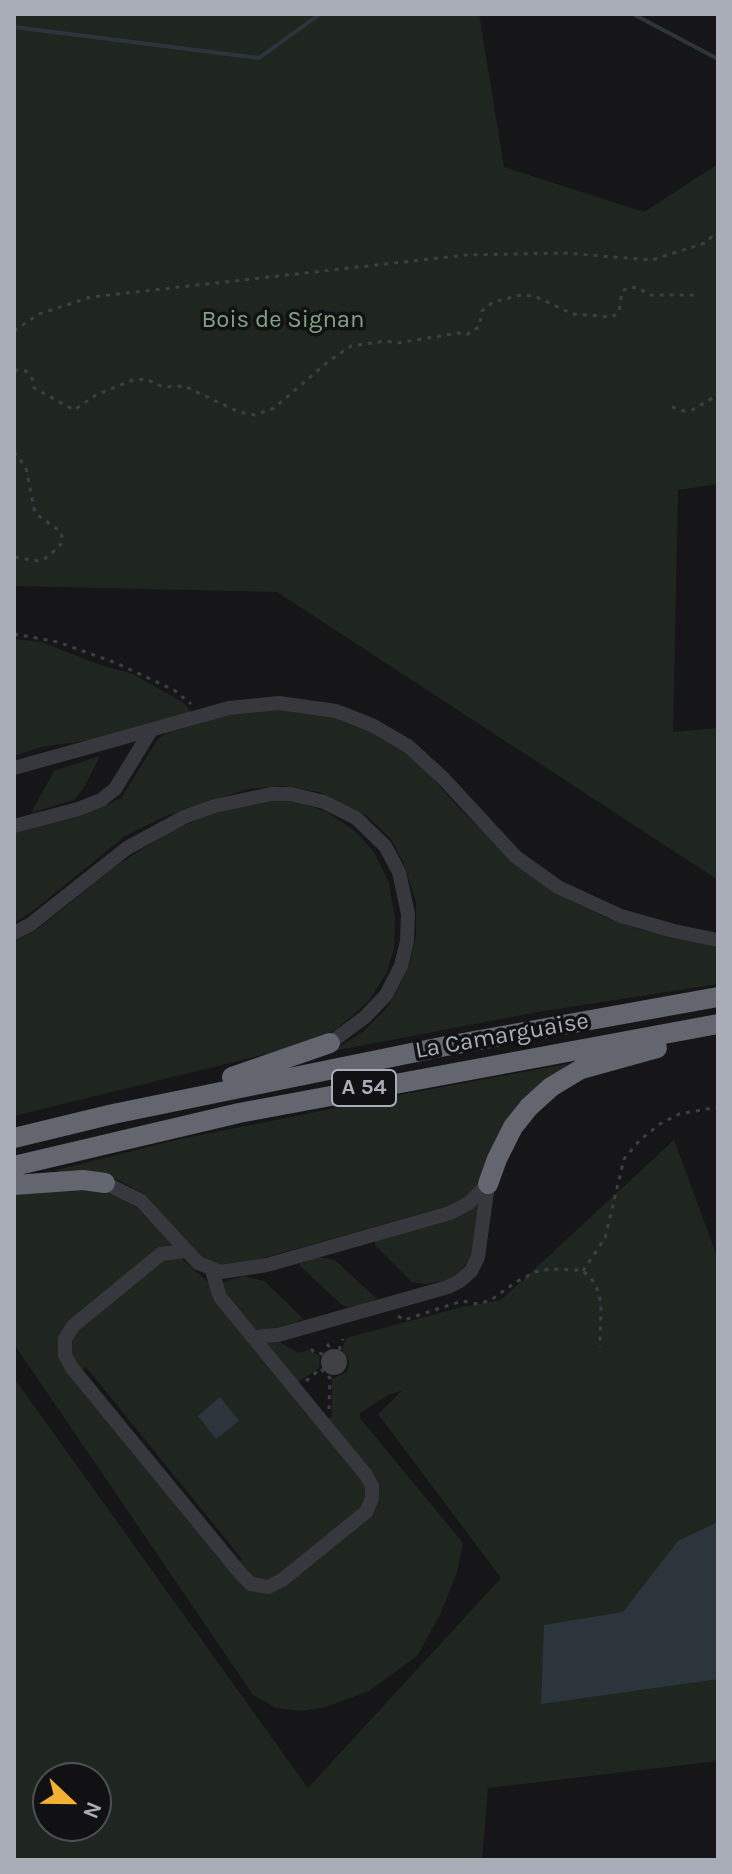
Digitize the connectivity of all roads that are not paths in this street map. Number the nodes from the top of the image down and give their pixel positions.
1 (150, 732) junction
2 (14, 768) edge
3 (14, 826) edge
4 (14, 933) edge
5 (718, 940) edge
6 (718, 997) edge
7 (718, 1024) edge
8 (718, 1036) edge
9 (330, 1043) joint
10 (113, 1114) junction
11 (14, 1138) edge
12 (14, 1166) edge
13 (105, 1183) joint
14 (488, 1184) junction
15 (14, 1185) edge
16 (185, 1251) junction
17 (212, 1271) junction
18 (253, 1337) junction

1 - 2 lane
1 - 3 lane
1 - 5 lane
4 - 9 lane
6 - 10 highway, La Camarguaise / A 54
7 - 12 highway, La Camarguaise / A 54
8 - 14 highway
9 - 10 highway
10 - 11 highway, La Camarguaise / A 54
13 - 15 highway
13 - 16 lane
14 - 17 lane
14 - 18 lane
16 - 17 lane
16 - 18 lane
17 - 18 lane

